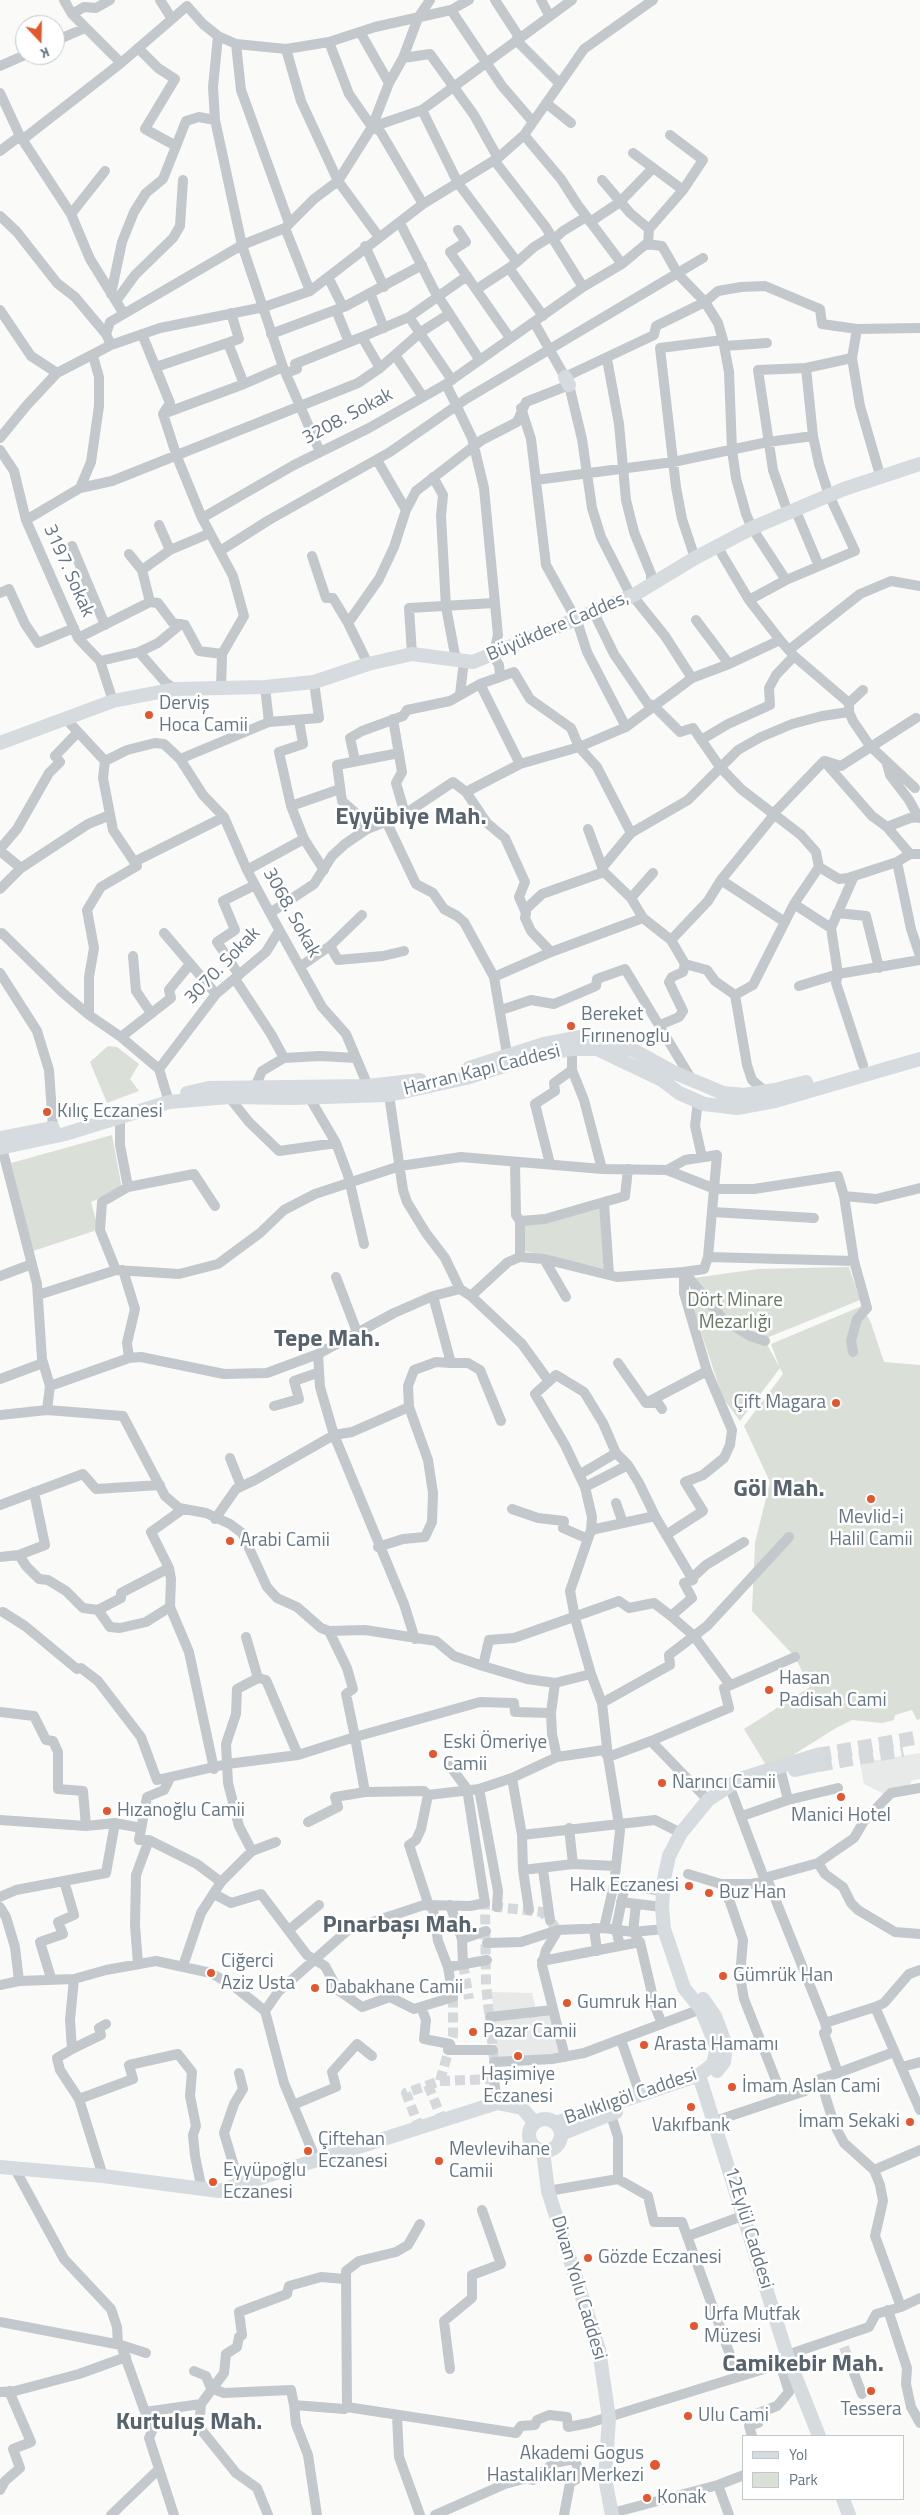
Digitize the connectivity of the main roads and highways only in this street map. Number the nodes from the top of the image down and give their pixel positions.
1 (920, 464) edge
2 (0, 743) edge
3 (920, 1051) edge
4 (920, 1059) edge
5 (168, 1100) junction
6 (1, 1145) edge
7 (700, 2078) junction
8 (610, 2109) junction
9 (535, 2123) junction
10 (558, 2129) junction
11 (543, 2151) junction
12 (0, 2167) edge
13 (819, 2435) edge
14 (843, 2500) edge
15 (612, 2514) edge
16 (849, 2515) edge

1 - 2 main road, Büyükdere Caddes,
3 - 5 main road, Harran Kapı Caddesi
4 - 5 main road, Harran Kapı Caddesi
5 - 6 main road, Harran Kapı Caddesi
5 - 6 main road, Harran Kapı Caddesi
7 - 7 main road, Balıklıgöl Caddesi
7 - 8 main road, Balıklıgöl Caddesi
7 - 8 main road, Balıklıgöl Caddesi
7 - 13 main road, 12Eylül Caddesi
8 - 10 main road, Balıklıgöl Caddesi
9 - 10 main road
9 - 11 main road
9 - 12 main road
10 - 11 main road
11 - 15 main road, Divan Yolu Caddesi
14 - 16 main road

